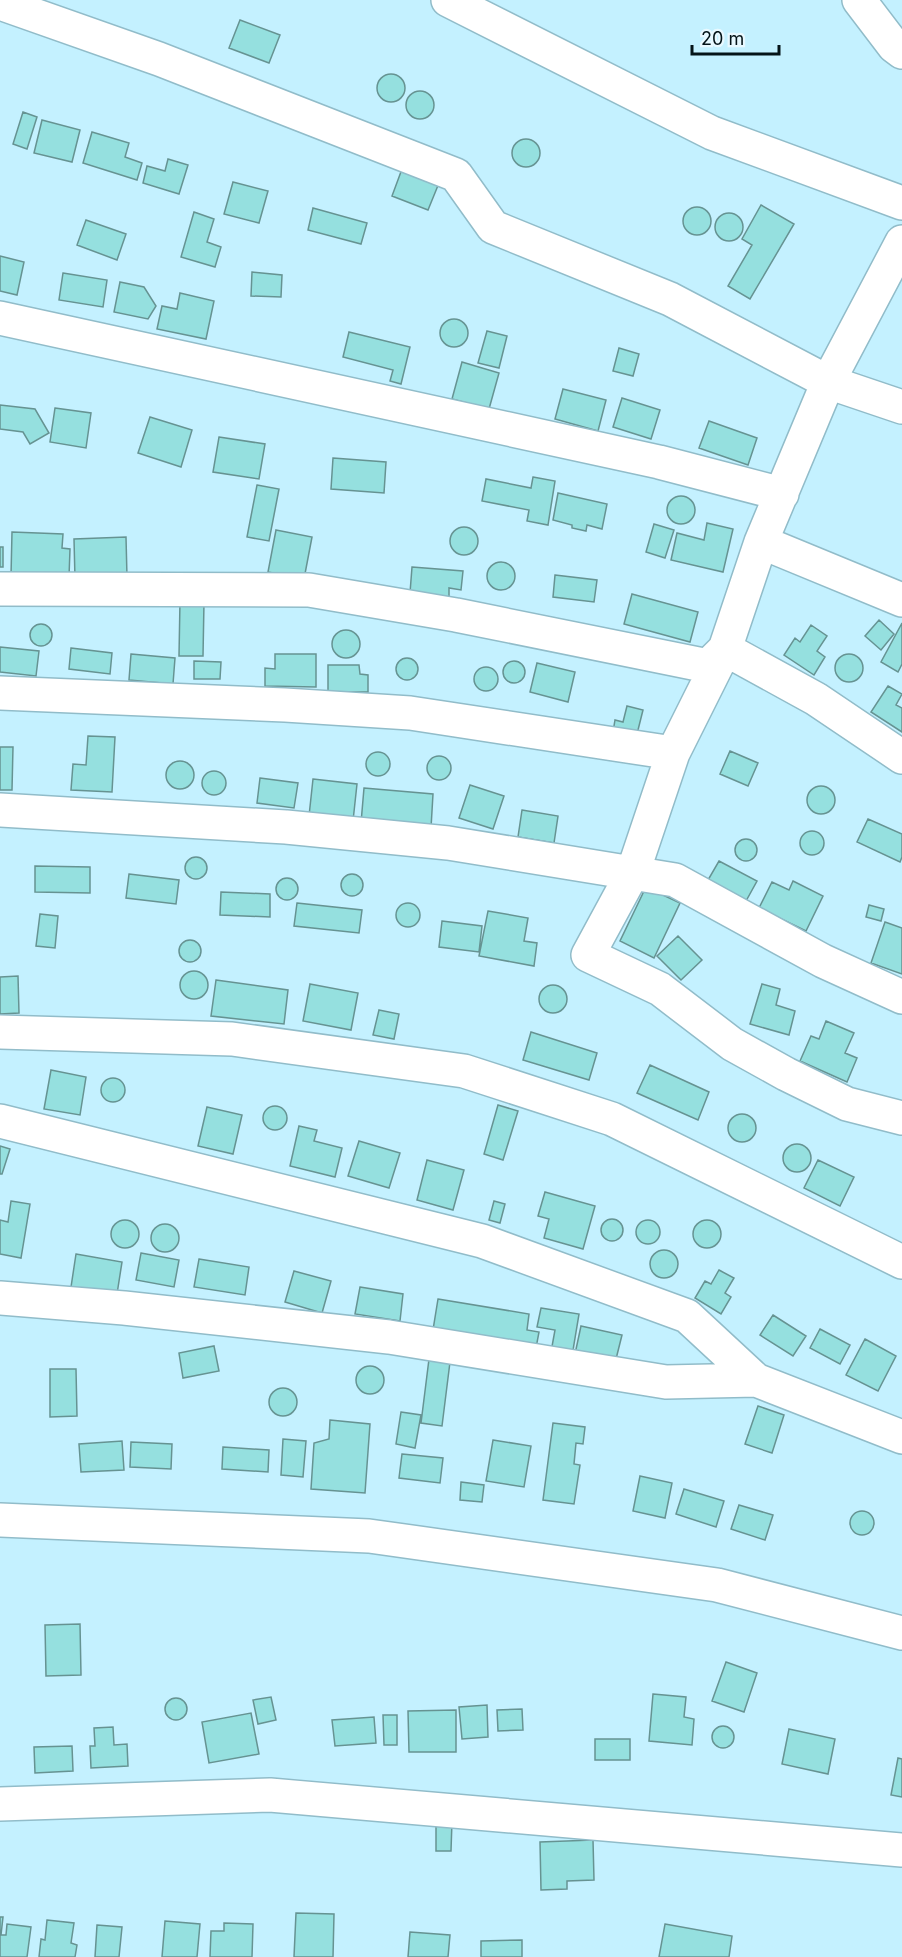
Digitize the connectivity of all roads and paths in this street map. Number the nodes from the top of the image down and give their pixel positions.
1 (448, 0) edge
2 (859, 0) edge
3 (0, 3) edge
4 (902, 52) edge
5 (902, 203) edge
6 (902, 242) edge
7 (0, 318) edge
8 (828, 382) junction
9 (902, 407) edge
10 (782, 494) junction
11 (761, 542) junction
12 (0, 589) edge
13 (902, 600) edge
14 (725, 649) junction
15 (0, 693) edge
16 (673, 753) junction
17 (902, 757) edge
18 (0, 810) edge
19 (633, 872) junction
20 (902, 997) edge
21 (0, 1032) edge
22 (902, 1118) edge
23 (0, 1121) edge
24 (902, 1262) edge
25 (0, 1298) edge
26 (756, 1380) junction
27 (902, 1437) edge
28 (0, 1520) edge
29 (902, 1633) edge
30 (0, 1804) edge
31 (902, 1850) edge

1 - 5 street
2 - 4 street
3 - 8 street
6 - 8 street
7 - 10 street
8 - 9 street
8 - 10 street
10 - 11 street
11 - 13 street
11 - 14 street
12 - 14 street
14 - 16 street
14 - 17 street
15 - 16 street
16 - 19 street
18 - 19 street
19 - 20 street
19 - 22 street
21 - 24 street
23 - 26 street
25 - 26 street
26 - 27 street
28 - 29 street
30 - 31 street

